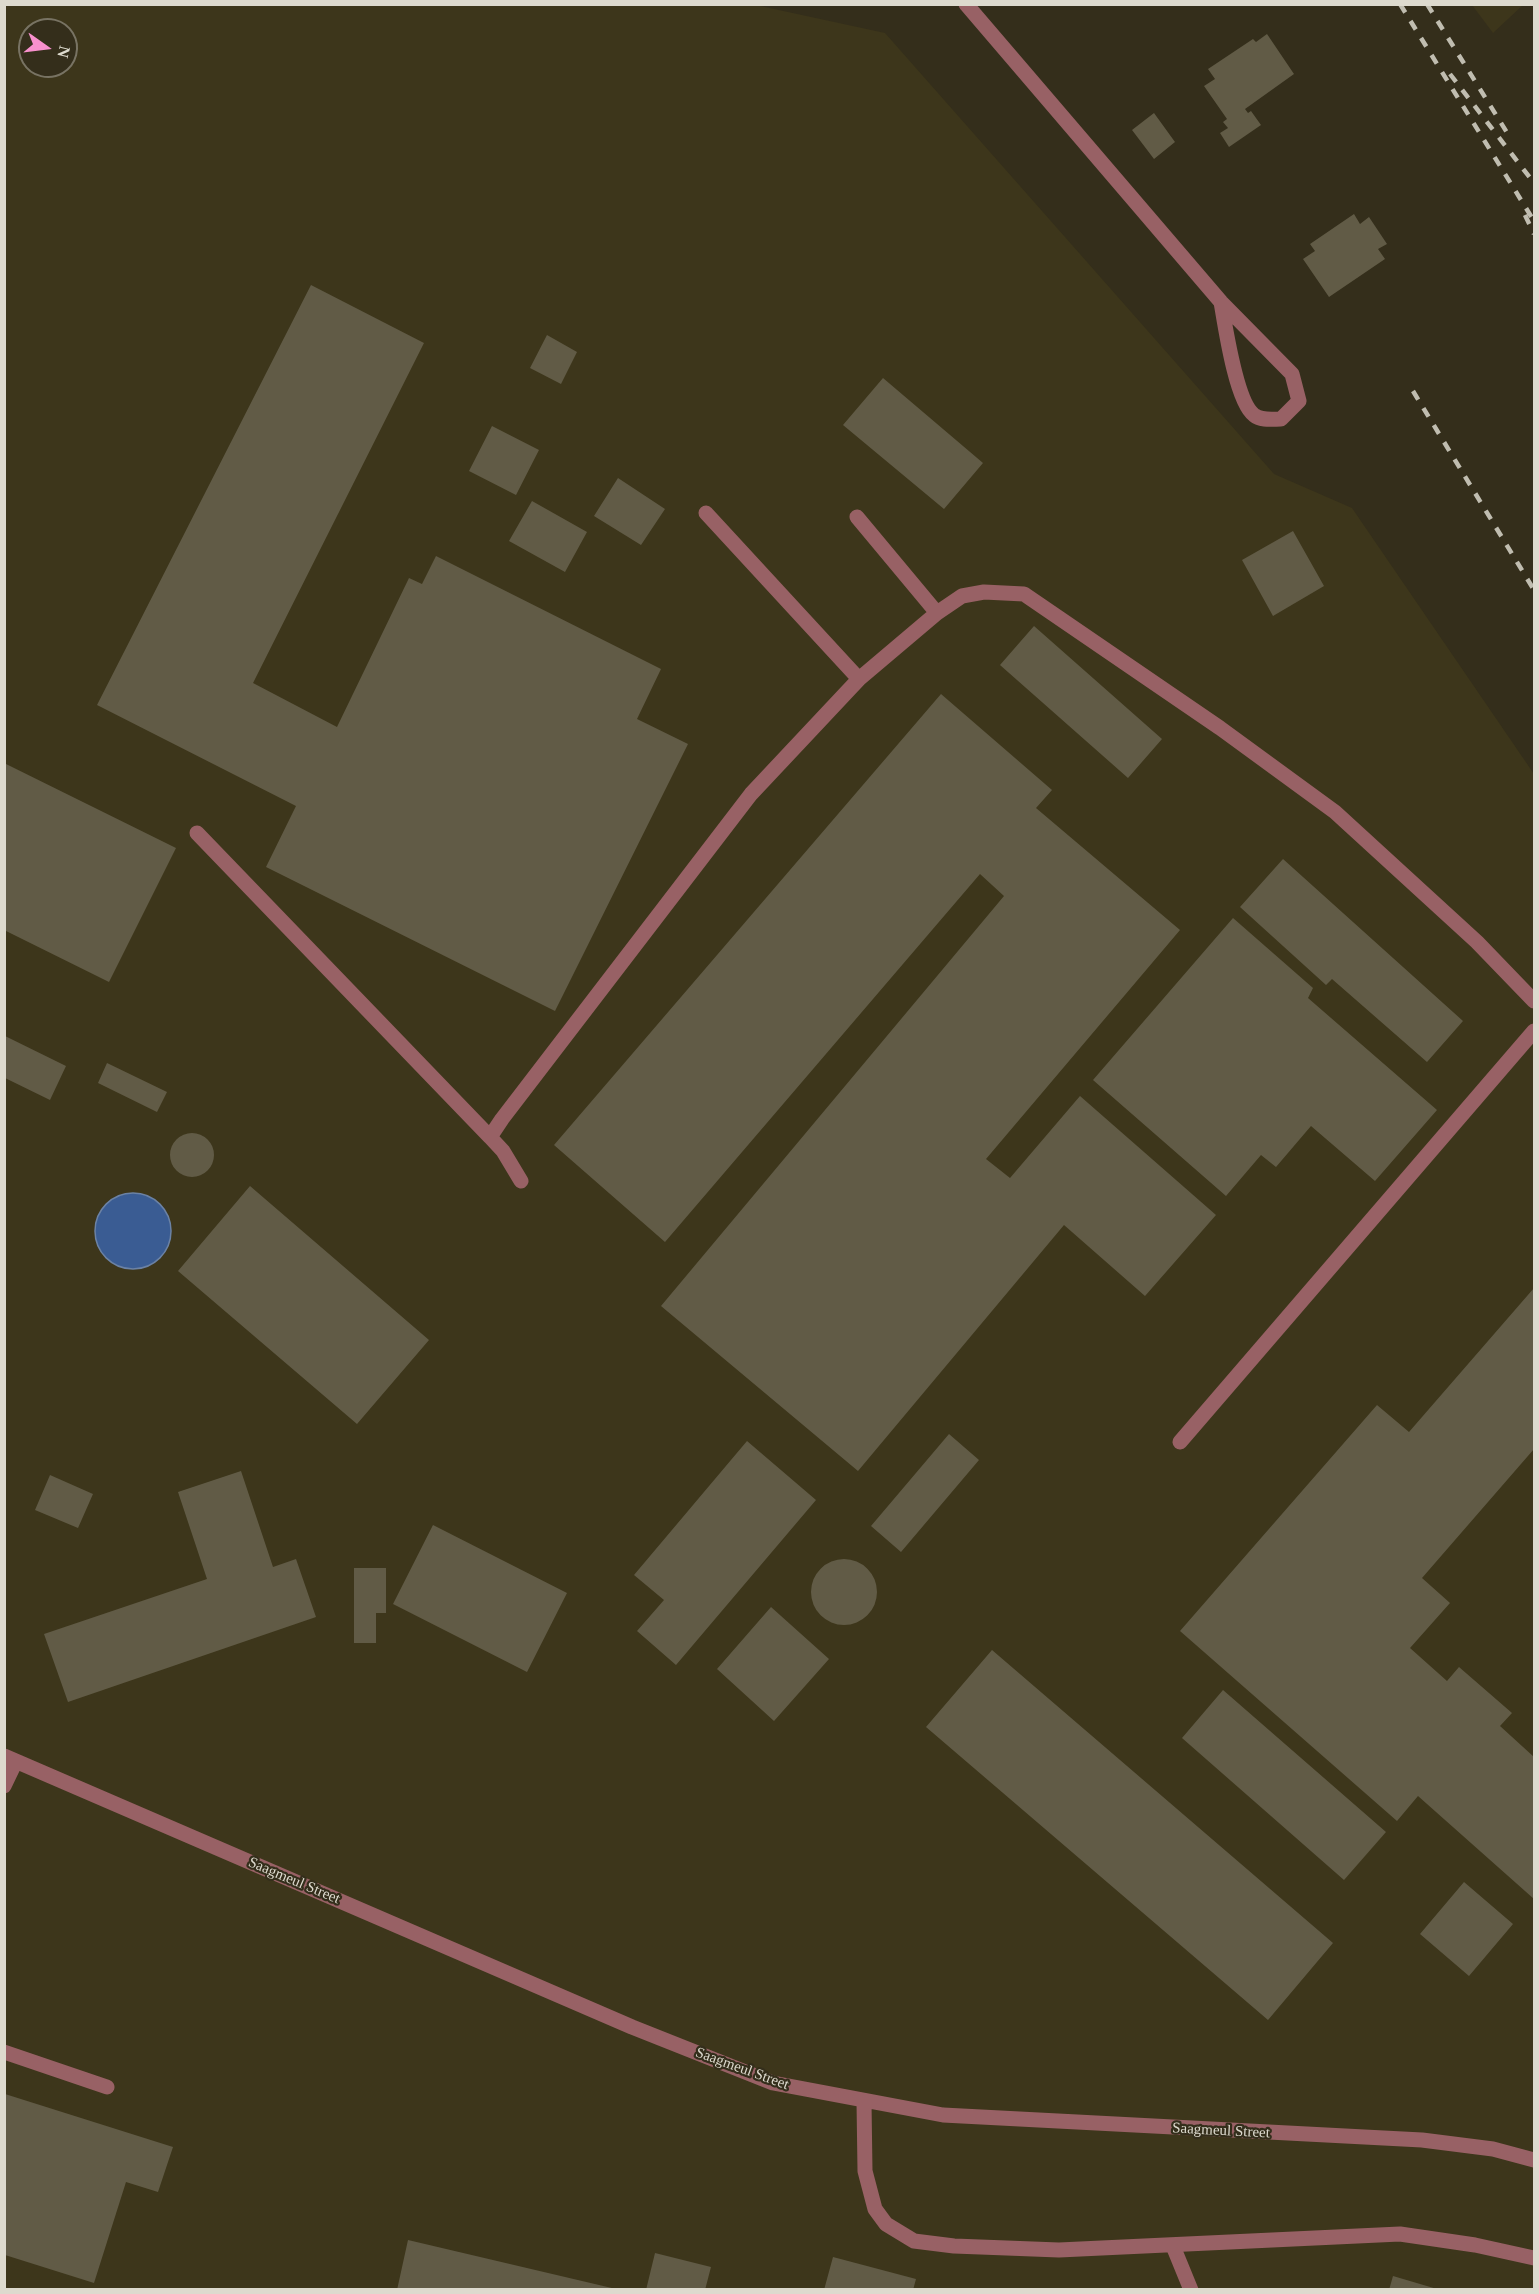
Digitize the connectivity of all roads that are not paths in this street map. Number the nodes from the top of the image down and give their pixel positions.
1 (966, 4) edge
2 (1221, 302) junction
3 (706, 513) dead end
4 (857, 517) dead end
5 (937, 613) junction
6 (859, 679) junction
7 (197, 833) dead end
8 (1534, 1002) edge
9 (1534, 1031) edge
10 (490, 1137) junction
11 (521, 1181) dead end
12 (1180, 1442) dead end
13 (10, 1759) edge
14 (4, 1786) edge
15 (4, 2052) edge
16 (106, 2087) dead end
17 (864, 2102) junction
18 (1534, 2160) edge
19 (1173, 2246) junction
20 (1534, 2258) edge
21 (1191, 2289) edge

1 - 2 street
2 - 2 street
3 - 6 street
4 - 5 street
5 - 6 street
5 - 8 street
6 - 10 street
7 - 10 street
9 - 12 street
10 - 11 street
13 - 14 street
13 - 17 street, Saagmeul Street
15 - 16 street
17 - 18 street, Saagmeul Street
17 - 19 street
19 - 20 street
19 - 21 street

